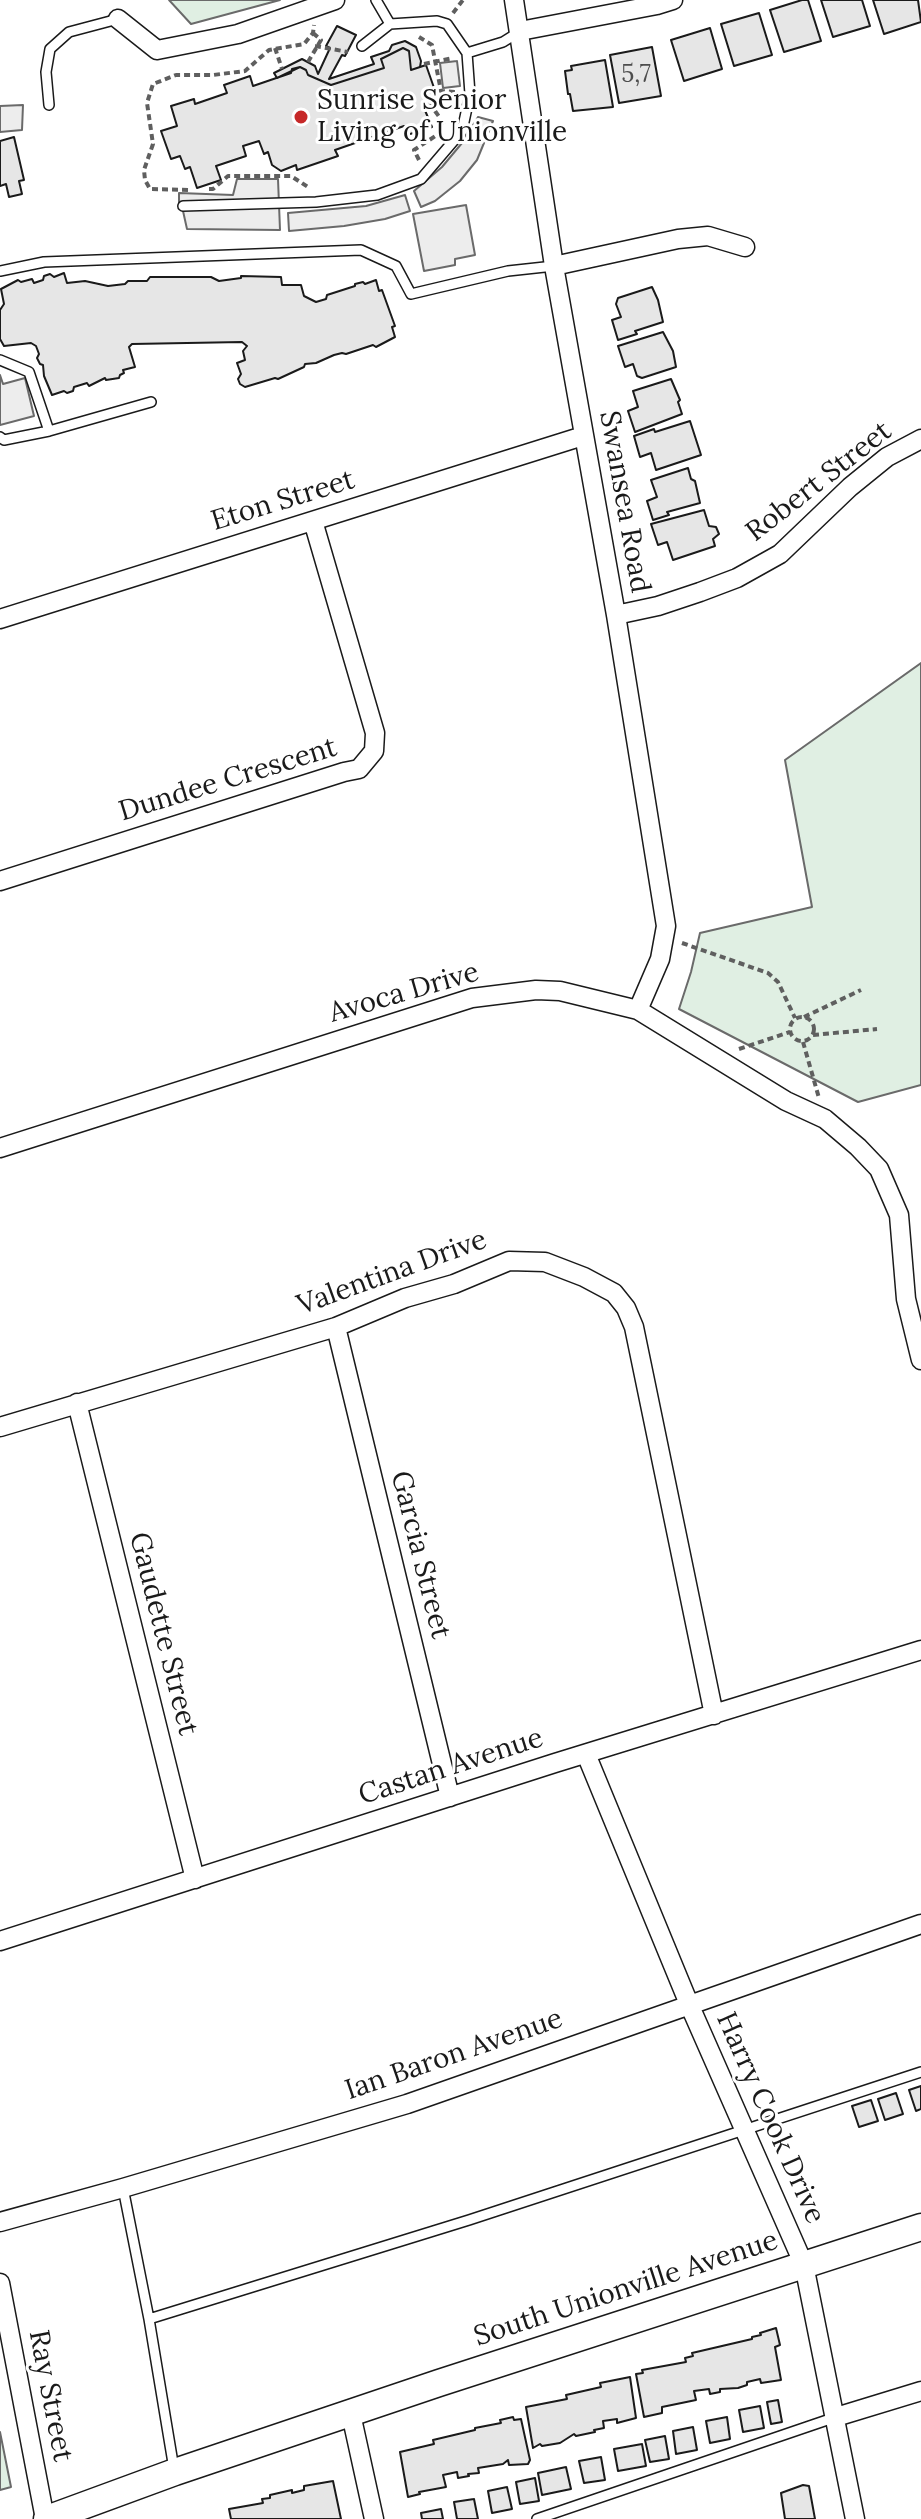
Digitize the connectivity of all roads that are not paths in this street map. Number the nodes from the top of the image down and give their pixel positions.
1 (335, 0) edge
2 (376, 0) edge
3 (514, 0) edge
4 (673, 0) edge
5 (118, 19) joint
6 (390, 24) junction
7 (520, 31) junction
8 (362, 46) dead end
9 (467, 53) junction
10 (49, 105) dead end
11 (183, 206) dead end
12 (745, 247) dead end
13 (554, 266) junction
14 (0, 271) edge
15 (0, 360) edge
16 (151, 402) dead end
17 (49, 431) junction
18 (583, 436) junction
19 (921, 439) edge
20 (1, 441) edge
21 (313, 521) junction
22 (616, 615) junction
23 (0, 619) edge
24 (0, 881) edge
25 (638, 1010) junction
26 (0, 1148) edge
27 (336, 1327) junction
28 (921, 1360) edge
29 (77, 1403) junction
30 (0, 1427) edge
31 (921, 1650) edge
32 (714, 1715) junction
33 (586, 1754) junction
34 (450, 1797) junction
35 (195, 1879) junction
36 (921, 1924) edge
37 (0, 1941) edge
38 (689, 2004) junction
39 (921, 2072) edge
40 (745, 2128) junction
41 (123, 2188) junction
42 (0, 2222) edge
43 (921, 2227) edge
44 (804, 2265) junction
45 (0, 2283) edge
46 (149, 2319) junction
47 (921, 2391) edge
48 (351, 2414) junction
49 (836, 2417) junction
50 (175, 2472) junction
51 (46, 2519) edge
52 (374, 2519) edge
53 (537, 2519) edge
54 (855, 2519) edge

1 - 5 street
2 - 6 lane
3 - 7 street, Swansea Road
4 - 7 street
5 - 10 lane
6 - 8 lane
6 - 9 lane
7 - 9 lane
7 - 13 street, Swansea Road
9 - 11 lane
12 - 13 street
13 - 14 lane
13 - 18 street, Swansea Road
15 - 17 lane
16 - 17 lane
17 - 20 lane
18 - 21 street, Eton Street
18 - 22 street, Swansea Road
19 - 22 street, Robert Street
21 - 23 street, Eton Street
21 - 24 street, Dundee Crescent
22 - 25 street, Swansea Road
25 - 26 street, Avoca Drive
25 - 28 street, Avoca Drive
27 - 29 street, Valentina Drive
27 - 32 street, Valentina Drive
27 - 34 street, Garcia Street
29 - 30 street, Valentina Drive
29 - 35 street, Gaudette Street
31 - 32 street, Castan Avenue
32 - 33 street, Castan Avenue
33 - 34 street, Castan Avenue
33 - 38 street, Harry Cook Drive
34 - 35 street, Castan Avenue
35 - 37 street, Castan Avenue
36 - 38 street, Ian Baron Avenue
38 - 40 street, Harry Cook Drive
38 - 41 street, Ian Baron Avenue
39 - 40 lane
40 - 44 street, Harry Cook Drive
40 - 46 lane
41 - 42 street, Ian Baron Avenue
41 - 46 lane
43 - 44 street, South Unionville Avenue
44 - 48 street, South Unionville Avenue
44 - 49 street, Harry Cook Drive
45 - 51 street, Ray Street
46 - 50 lane
47 - 49 street
48 - 50 street, South Unionville Avenue
48 - 52 street
49 - 53 lane
49 - 54 street, Harry Cook Drive
50 - 51 street, South Unionville Avenue

